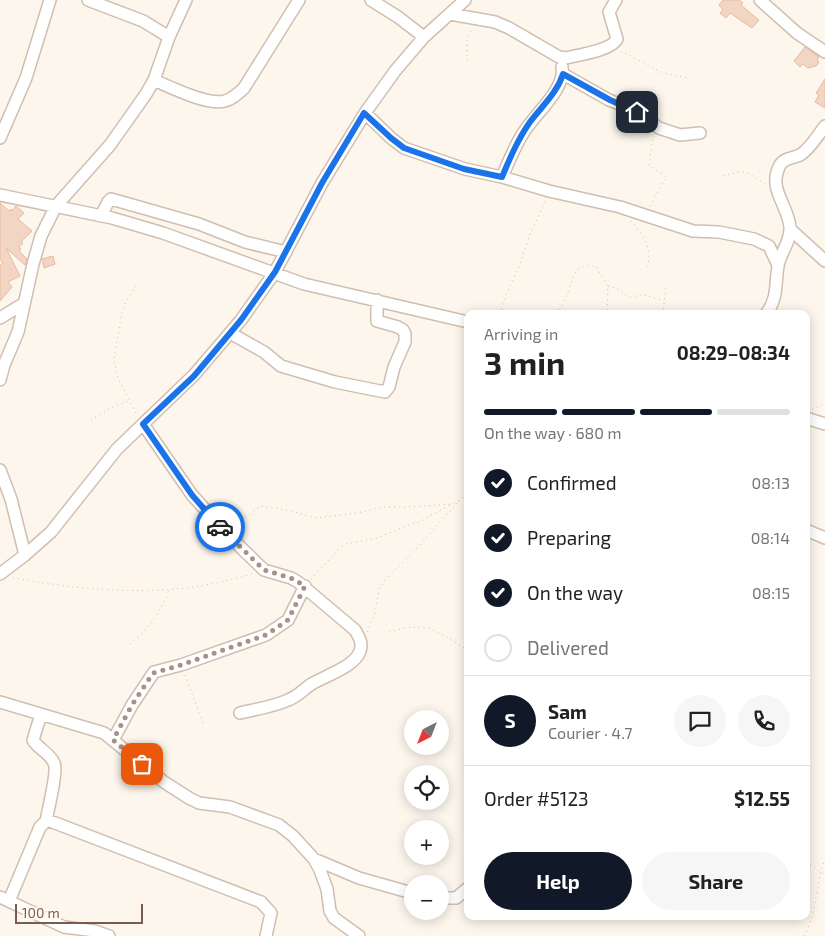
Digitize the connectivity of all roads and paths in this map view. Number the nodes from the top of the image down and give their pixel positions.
1 (50, 0) edge
2 (88, 0) edge
3 (186, 0) edge
4 (298, 0) edge
5 (372, 0) edge
6 (465, 0) edge
7 (616, 0) edge
8 (760, 0) edge
9 (450, 14) junction
10 (476, 19) junction
11 (169, 37) junction
12 (424, 37) junction
13 (608, 47) junction
14 (825, 52) edge
15 (559, 58) junction
16 (467, 61) dead end
17 (563, 74) junction
18 (688, 78) dead end
19 (154, 80) junction
20 (364, 113) junction
21 (654, 124) junction
22 (825, 126) edge
23 (700, 132) dead end
24 (0, 138) edge
25 (723, 176) dead end
26 (502, 177) junction
27 (776, 190) junction
28 (549, 191) junction
29 (0, 195) edge
30 (56, 206) junction
31 (620, 207) junction
32 (643, 214) junction
33 (101, 216) junction
34 (790, 229) junction
35 (286, 252) junction
36 (825, 261) edge
37 (778, 265) junction
38 (647, 269) dead end
39 (275, 272) junction
40 (136, 286) dead end
41 (608, 286) junction
42 (666, 286) dead end
43 (377, 300) junction
44 (664, 301) junction
45 (23, 304) junction
46 (501, 310) edge
47 (559, 310) edge
48 (608, 310) edge
49 (663, 310) edge
50 (769, 310) edge
51 (0, 318) edge
52 (464, 321) edge
53 (230, 333) junction
54 (0, 380) edge
55 (128, 401) junction
56 (825, 404) edge
57 (810, 412) edge
58 (810, 416) edge
59 (91, 420) dead end
60 (143, 424) junction
61 (825, 424) edge
62 (0, 470) edge
63 (464, 498) edge
64 (459, 501) junction
65 (453, 504) junction
66 (220, 526) junction
67 (810, 532) edge
68 (825, 538) edge
69 (25, 555) junction
70 (264, 570) junction
71 (5, 576) edge
72 (305, 586) junction
73 (169, 589) junction
74 (389, 632) dead end
75 (130, 644) dead end
76 (464, 648) edge
77 (360, 652) junction
78 (181, 665) junction
79 (0, 702) edge
80 (240, 713) dead end
81 (41, 714) junction
82 (204, 726) dead end
83 (113, 740) junction
84 (46, 821) junction
85 (314, 859) junction
86 (825, 859) edge
87 (810, 865) edge
88 (821, 872) junction
89 (825, 875) edge
90 (464, 891) edge
91 (404, 892) edge
92 (449, 898) edge
93 (5, 899) edge
94 (109, 936) edge
95 (266, 936) edge
96 (359, 936) edge
97 (804, 936) edge

1 - 24 street
2 - 11 street
3 - 11 street
4 - 19 street
5 - 12 street
6 - 9 street
7 - 13 street
8 - 14 street
9 - 10 street
9 - 12 street
10 - 15 street
10 - 16 path
11 - 19 street
12 - 20 street
13 - 15 street
13 - 18 path
15 - 17 street
17 - 21 street
17 - 26 street
19 - 30 street
20 - 26 street
20 - 35 street
21 - 23 street
21 - 32 path
22 - 27 street
25 - 27 path
26 - 28 street
27 - 34 street
28 - 31 street
28 - 46 path
29 - 30 street
30 - 33 street
30 - 45 street
31 - 32 street
31 - 38 path
32 - 37 street
33 - 35 street
33 - 39 street
34 - 36 street
34 - 37 street
35 - 39 street
37 - 50 street
39 - 43 street
39 - 53 street
40 - 55 path
41 - 44 path
41 - 47 path
41 - 48 path
42 - 44 path
43 - 52 street
43 - 53 street
44 - 49 path
45 - 51 street
45 - 54 street
53 - 60 street
55 - 59 path
55 - 60 path
56 - 57 path
58 - 61 street
60 - 66 street
60 - 69 street
62 - 69 street
63 - 64 path
64 - 65 path
64 - 77 path
65 - 66 path
65 - 72 path
66 - 70 street
67 - 68 street
69 - 71 street
70 - 72 street
70 - 73 path
71 - 73 path
72 - 77 street
72 - 78 street
73 - 75 path
74 - 76 path
77 - 80 street
78 - 82 path
78 - 83 street
79 - 81 street
81 - 83 street
81 - 84 street
83 - 85 street
84 - 93 street
84 - 95 street
85 - 91 street
85 - 96 street
86 - 88 path
87 - 88 path
88 - 89 path
88 - 97 path
90 - 92 street
93 - 94 street

